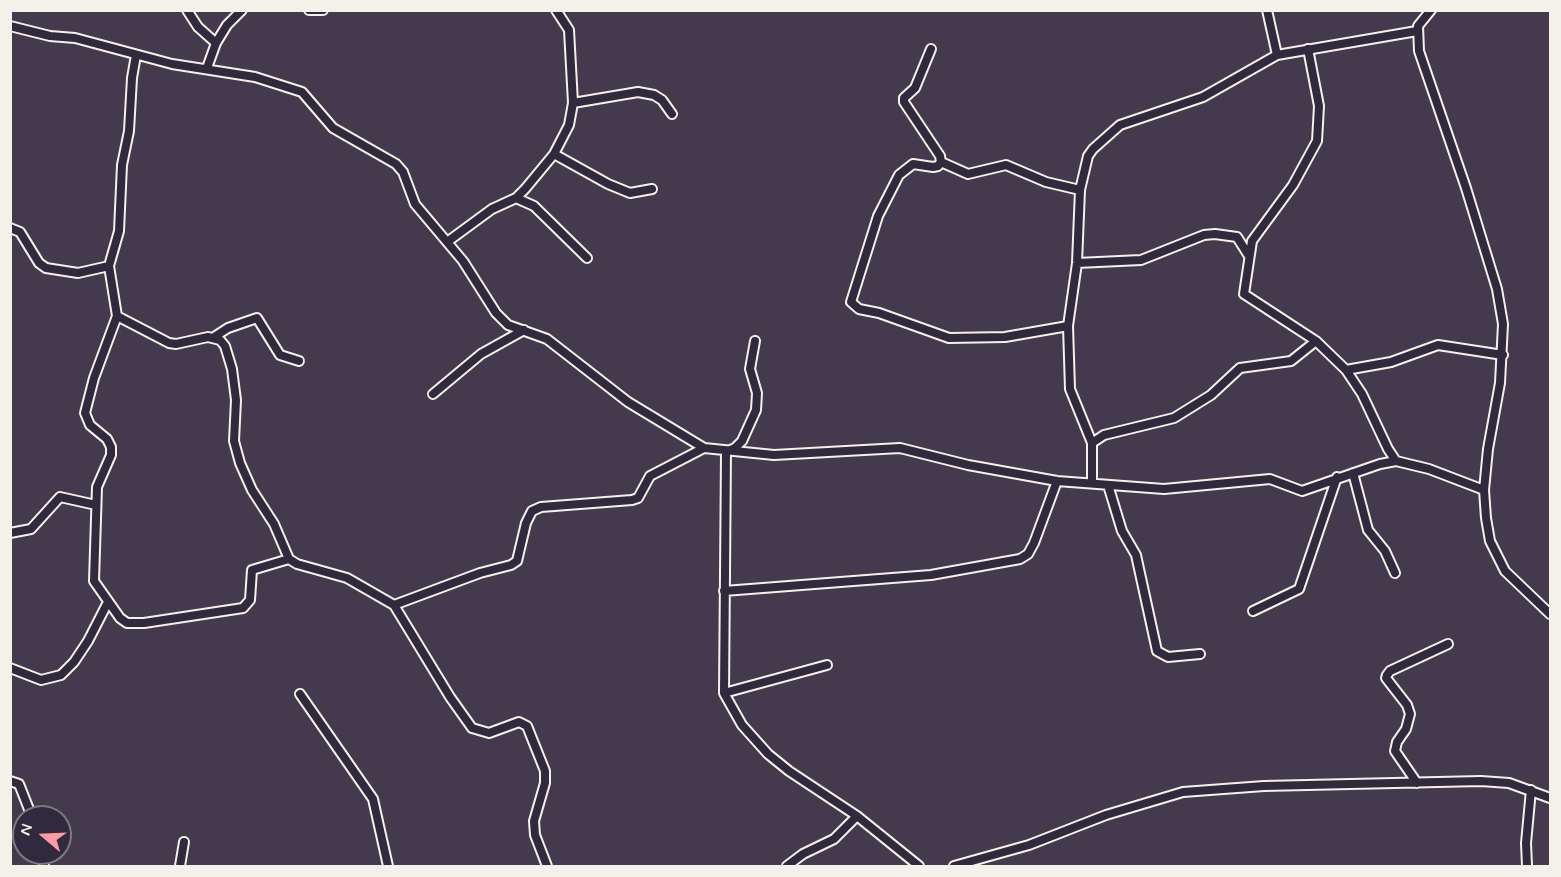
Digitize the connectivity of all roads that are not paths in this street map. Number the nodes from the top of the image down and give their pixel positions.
1 (187, 10) edge
2 (242, 10) edge
3 (309, 10) edge
4 (322, 10) edge
5 (556, 10) edge
6 (1267, 10) edge
7 (1431, 10) edge
8 (10, 26) edge
9 (1417, 31) junction
10 (216, 43) junction
11 (931, 49) dead end
12 (1308, 49) junction
13 (136, 55) junction
14 (1277, 55) junction
15 (207, 68) junction
16 (573, 103) junction
17 (672, 114) dead end
18 (554, 154) junction
19 (941, 162) junction
20 (652, 189) dead end
21 (1080, 190) junction
22 (516, 198) junction
23 (10, 228) edge
24 (447, 242) junction
25 (1249, 257) junction
26 (587, 258) dead end
27 (1077, 263) junction
28 (109, 266) junction
29 (117, 316) junction
30 (1068, 326) junction
31 (524, 330) junction
32 (214, 337) junction
33 (755, 341) dead end
34 (1316, 341) junction
35 (1503, 355) junction
36 (299, 361) dead end
37 (1346, 370) junction
38 (432, 394) dead end
39 (1092, 443) junction
40 (704, 448) junction
41 (726, 452) junction
42 (1396, 461) junction
43 (1353, 473) junction
44 (1337, 477) junction
45 (1057, 481) junction
46 (1092, 483) junction
47 (1108, 485) junction
48 (1484, 490) junction
49 (96, 505) junction
50 (10, 533) edge
51 (289, 559) junction
52 (1395, 573) dead end
53 (724, 591) junction
54 (108, 602) junction
55 (394, 605) junction
56 (1253, 611) dead end
57 (1551, 614) edge
58 (1448, 644) dead end
59 (1200, 654) dead end
60 (827, 665) dead end
61 (10, 668) edge
62 (724, 693) junction
63 (300, 694) dead end
64 (10, 781) edge
65 (1417, 783) junction
66 (1531, 790) junction
67 (1551, 798) edge
68 (27, 805) edge
69 (857, 816) junction
70 (184, 842) dead end
71 (180, 867) edge
72 (388, 867) edge
73 (547, 867) edge
74 (787, 867) edge
75 (919, 867) edge
76 (954, 867) edge
77 (1527, 867) edge

1 - 10 street
2 - 10 street
3 - 4 street
5 - 16 street
6 - 14 street
7 - 9 street
8 - 13 street
9 - 12 street
9 - 35 street
10 - 15 street
11 - 19 street
12 - 14 street
12 - 25 street
13 - 15 street
13 - 28 street
14 - 21 street
15 - 24 street
16 - 17 street
16 - 18 street
18 - 20 street
18 - 22 street
19 - 21 street
19 - 30 street
21 - 27 street
22 - 24 street
22 - 26 street
23 - 28 street
24 - 31 street
25 - 27 street
25 - 34 street
27 - 30 street
28 - 29 street
29 - 32 street
29 - 49 street
30 - 39 street
31 - 38 street
31 - 40 street
32 - 36 street
32 - 51 street
33 - 41 street
34 - 37 street
34 - 39 street
35 - 37 street
35 - 48 street
37 - 42 street
39 - 46 street
40 - 41 street
40 - 55 street
41 - 45 street
41 - 53 street
42 - 43 street
42 - 48 street
43 - 44 street
43 - 52 street
44 - 47 street
44 - 56 street
45 - 46 street
45 - 53 street
46 - 47 street
47 - 59 street
48 - 57 street
49 - 50 street
49 - 54 street
51 - 54 street
51 - 55 street
53 - 62 street
54 - 61 street
55 - 73 street
58 - 65 street
60 - 62 street
62 - 69 street
63 - 72 street
64 - 68 street
65 - 66 street
65 - 76 street
66 - 67 street
66 - 77 street
69 - 74 street
69 - 75 street
70 - 71 street

